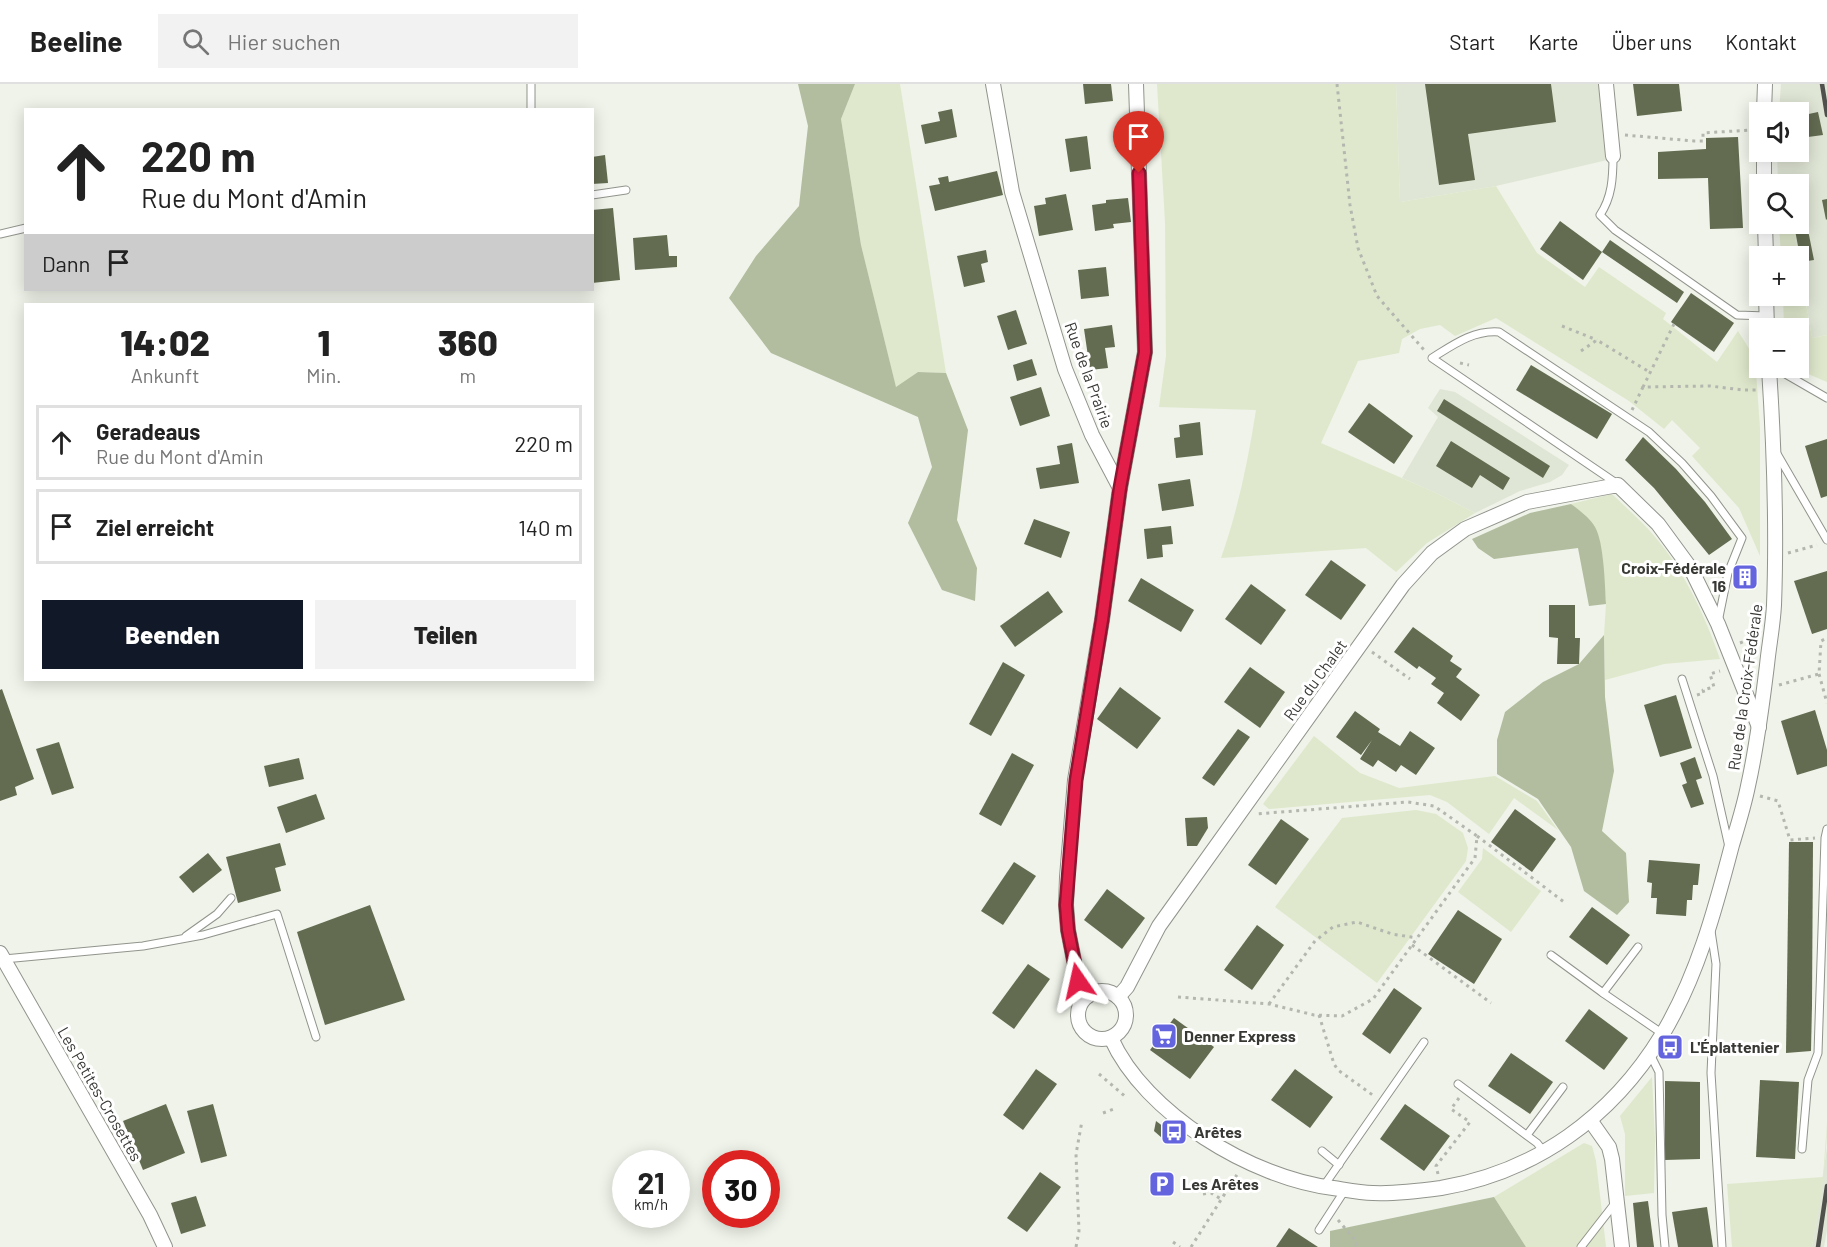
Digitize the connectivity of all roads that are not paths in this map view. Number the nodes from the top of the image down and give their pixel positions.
1 (531, 84) edge
2 (993, 84) edge
3 (1136, 84) edge
4 (1606, 84) edge
5 (1765, 84) edge
6 (1764, 102) edge
7 (531, 108) edge
8 (1613, 156) joint
9 (626, 190) dead end
10 (594, 195) edge
11 (24, 228) edge
12 (0, 234) edge
13 (1750, 318) edge
14 (1770, 378) edge
15 (1793, 378) edge
16 (1827, 398) edge
17 (1774, 447) junction
18 (1618, 485) junction
19 (1120, 488) junction
20 (1827, 540) edge
21 (1718, 624) junction
22 (1682, 679) dead end
23 (1759, 728) junction
24 (1827, 829) edge
25 (1730, 853) junction
26 (231, 898) dead end
27 (1710, 926) junction
28 (182, 939) junction
29 (1638, 946) dead end
30 (1551, 955) dead end
31 (2, 956) edge
32 (1603, 993) junction
33 (1088, 996) junction
34 (1118, 997) junction
35 (1663, 1034) junction
36 (316, 1037) dead end
37 (1111, 1038) junction
38 (1424, 1042) dead end
39 (1650, 1054) junction
40 (1458, 1084) dead end
41 (1563, 1087) dead end
42 (1590, 1120) junction
43 (1527, 1136) junction
44 (1802, 1149) dead end
45 (1322, 1151) dead end
46 (1545, 1153) junction
47 (1339, 1165) junction
48 (1323, 1187) junction
49 (1345, 1190) junction
50 (1617, 1201) junction
51 (1319, 1230) dead end
52 (165, 1247) edge
53 (1581, 1247) edge
54 (1622, 1247) edge
55 (1665, 1247) edge
56 (1722, 1247) edge

1 - 7 lane
2 - 19 street, Rue de la Prairie
3 - 19 street
4 - 8 street
5 - 6 street
8 - 13 lane
9 - 10 lane
11 - 12 lane
14 - 17 street, Rue de la Croix-Fédérale
15 - 16 lane
17 - 20 lane, Rue de la Croix-Fédérale
17 - 23 street, Rue de la Croix-Fédérale
18 - 21 street
18 - 21 lane
18 - 34 street, Rue du Chalet
19 - 33 street
21 - 23 street
22 - 25 lane
23 - 25 street, Rue de la Croix-Fédérale
24 - 44 lane
25 - 27 street, Rue de la Croix-Fédérale
26 - 28 lane, Les Petites-Crosettes
27 - 35 street, Rue de la Croix-Fédérale
27 - 56 lane, Rue de la Croix-Fédérale
28 - 31 lane, Les Petites-Crosettes
28 - 36 lane, Les Petites-Crosettes
29 - 32 lane
30 - 32 lane
31 - 52 street, Les Petites-Crosettes
32 - 35 lane
33 - 34 street
33 - 37 street
34 - 37 street
35 - 39 street, Rue de la Croix-Fédérale
37 - 48 street, Rue de la Croix-Fédérale
38 - 47 lane
39 - 42 street, Rue de la Croix-Fédérale
39 - 55 lane
40 - 43 lane
41 - 43 lane
42 - 46 street, Rue de la Croix-Fédérale
42 - 50 street
43 - 46 lane
45 - 47 lane
46 - 49 street, Rue de la Croix-Fédérale
47 - 48 lane
48 - 49 street, Rue de la Croix-Fédérale
49 - 51 lane
50 - 53 lane
50 - 54 street

